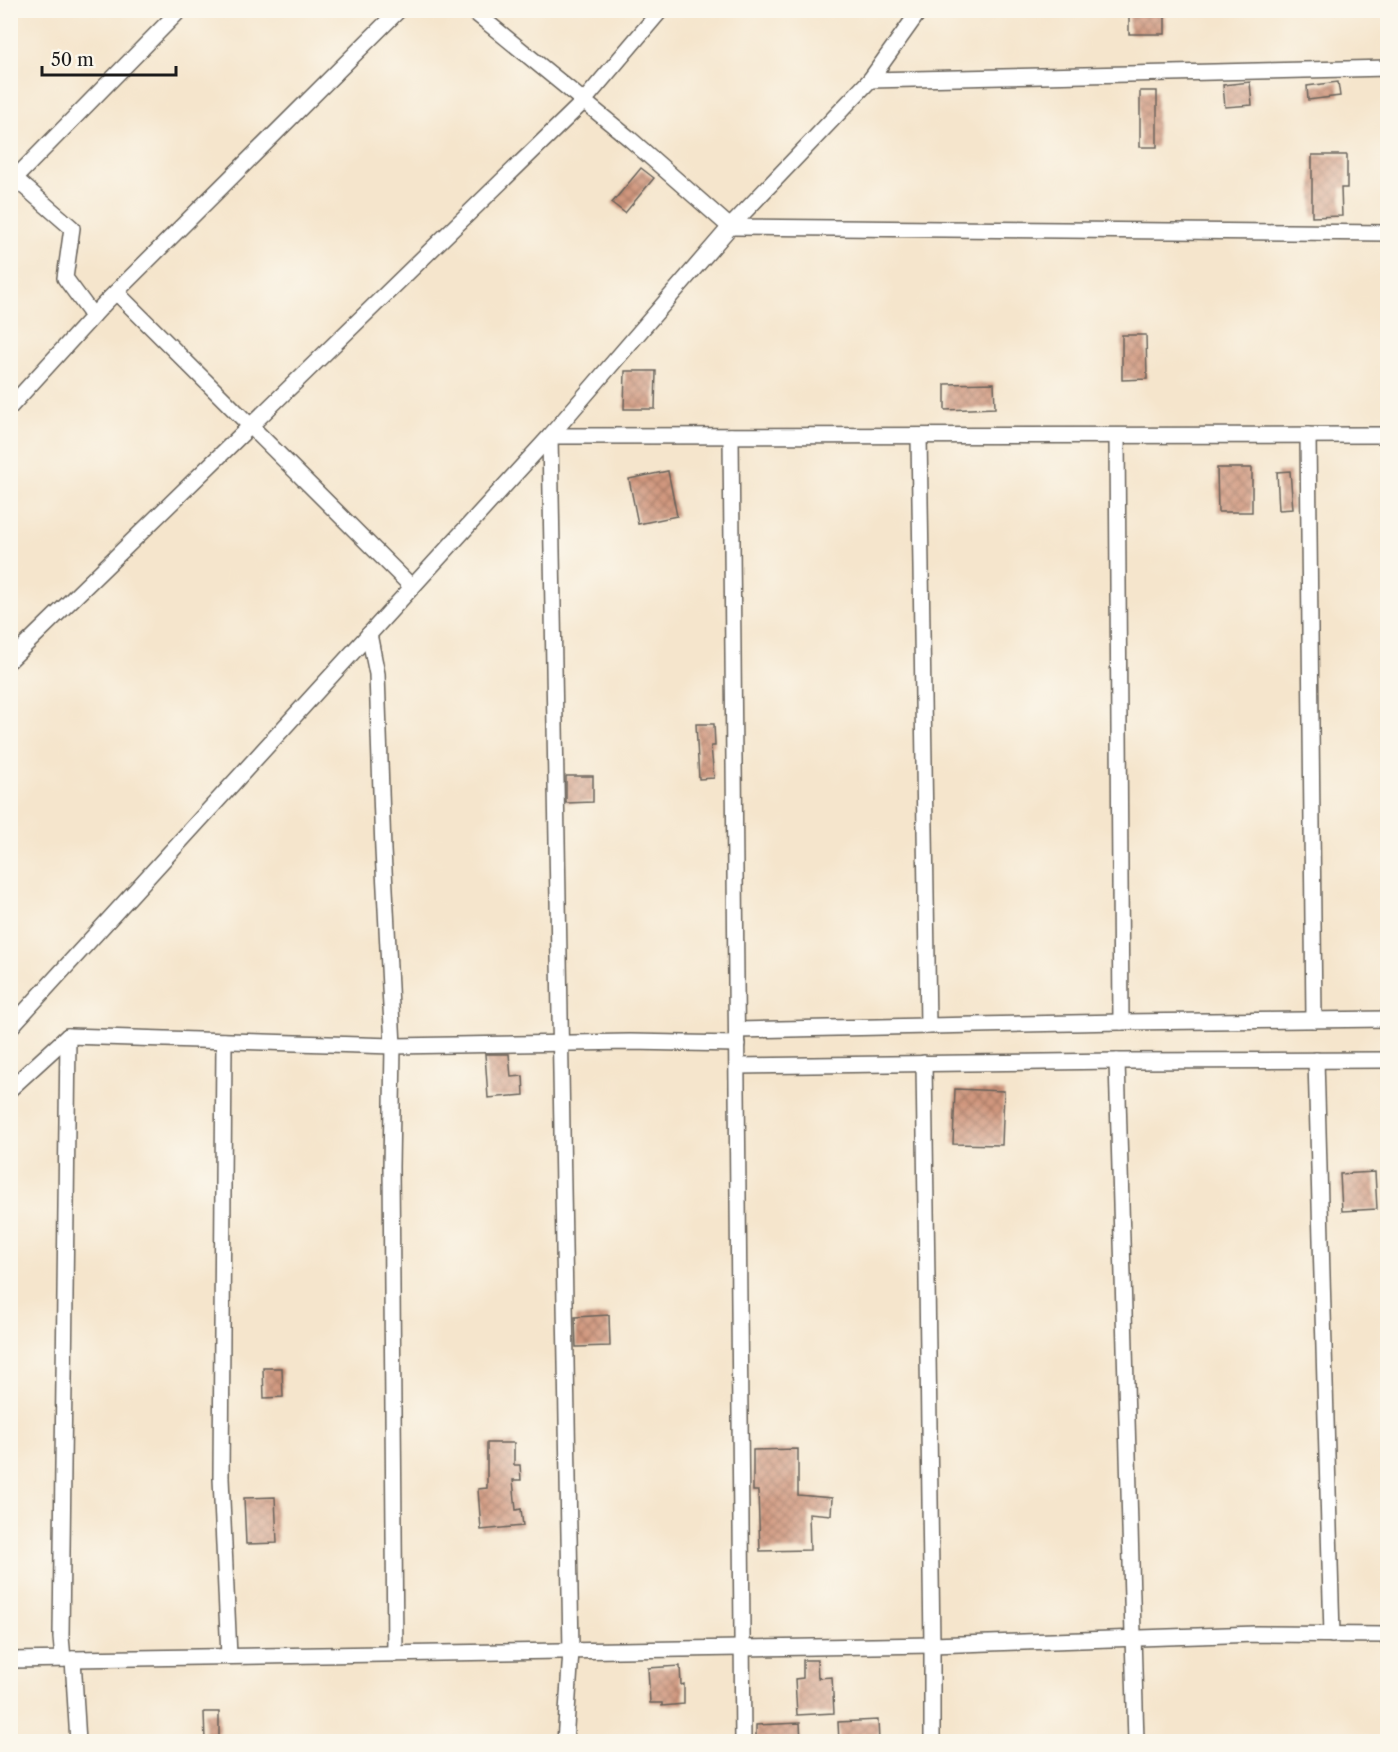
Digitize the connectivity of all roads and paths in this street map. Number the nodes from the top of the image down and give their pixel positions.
1 (180, 10) edge
2 (399, 10) edge
3 (472, 10) edge
4 (662, 10) edge
5 (920, 10) edge
6 (1388, 68) edge
7 (870, 80) junction
8 (583, 102) junction
9 (13, 176) edge
10 (730, 227) junction
11 (1388, 233) edge
12 (116, 292) junction
13 (93, 316) junction
14 (10, 407) edge
15 (250, 426) junction
16 (1308, 435) junction
17 (1388, 435) edge
18 (550, 436) junction
19 (731, 436) junction
20 (918, 436) junction
21 (1117, 436) junction
22 (412, 587) junction
23 (369, 634) junction
24 (10, 660) edge
25 (1388, 1019) edge
26 (1314, 1020) junction
27 (1121, 1022) junction
28 (928, 1026) junction
29 (10, 1028) edge
30 (68, 1036) junction
31 (737, 1037) junction
32 (224, 1041) junction
33 (560, 1043) junction
34 (393, 1046) junction
35 (1117, 1060) junction
36 (1316, 1060) junction
37 (1388, 1060) edge
38 (924, 1064) junction
39 (738, 1066) junction
40 (10, 1089) edge
41 (1332, 1635) junction
42 (1388, 1635) edge
43 (1133, 1638) junction
44 (932, 1645) junction
45 (742, 1648) junction
46 (571, 1651) junction
47 (395, 1654) junction
48 (229, 1656) junction
49 (68, 1659) junction
50 (10, 1660) edge
51 (78, 1742) edge
52 (565, 1742) edge
53 (743, 1742) edge
54 (932, 1742) edge
55 (1136, 1742) edge

1 - 9 street
2 - 12 street
3 - 8 street
4 - 8 street
5 - 7 street
6 - 7 street
7 - 10 street
8 - 10 street
8 - 15 street
9 - 13 street
10 - 11 street
10 - 18 street
12 - 13 street
12 - 15 street
13 - 14 street
15 - 22 street
15 - 24 street
16 - 17 street
16 - 21 street
16 - 26 street
18 - 19 street
18 - 22 street
18 - 33 street
19 - 20 street
19 - 31 street
20 - 21 street
20 - 28 street
21 - 27 street
22 - 23 street
23 - 29 street
23 - 34 street
25 - 26 street
26 - 27 street
27 - 28 street
28 - 31 street
30 - 32 street
30 - 40 street
30 - 49 street
31 - 33 street
31 - 39 street
32 - 34 street
32 - 48 street
33 - 34 street
33 - 46 street
34 - 47 street
35 - 36 street
35 - 38 street
35 - 43 street
36 - 37 street
36 - 41 street
38 - 39 street
38 - 44 street
39 - 45 street
41 - 42 street
41 - 43 street
43 - 44 street
43 - 55 street
44 - 45 street
44 - 54 street
45 - 46 street
45 - 53 street
46 - 47 street
46 - 52 street
47 - 48 street
48 - 49 street
49 - 50 street
49 - 51 street

